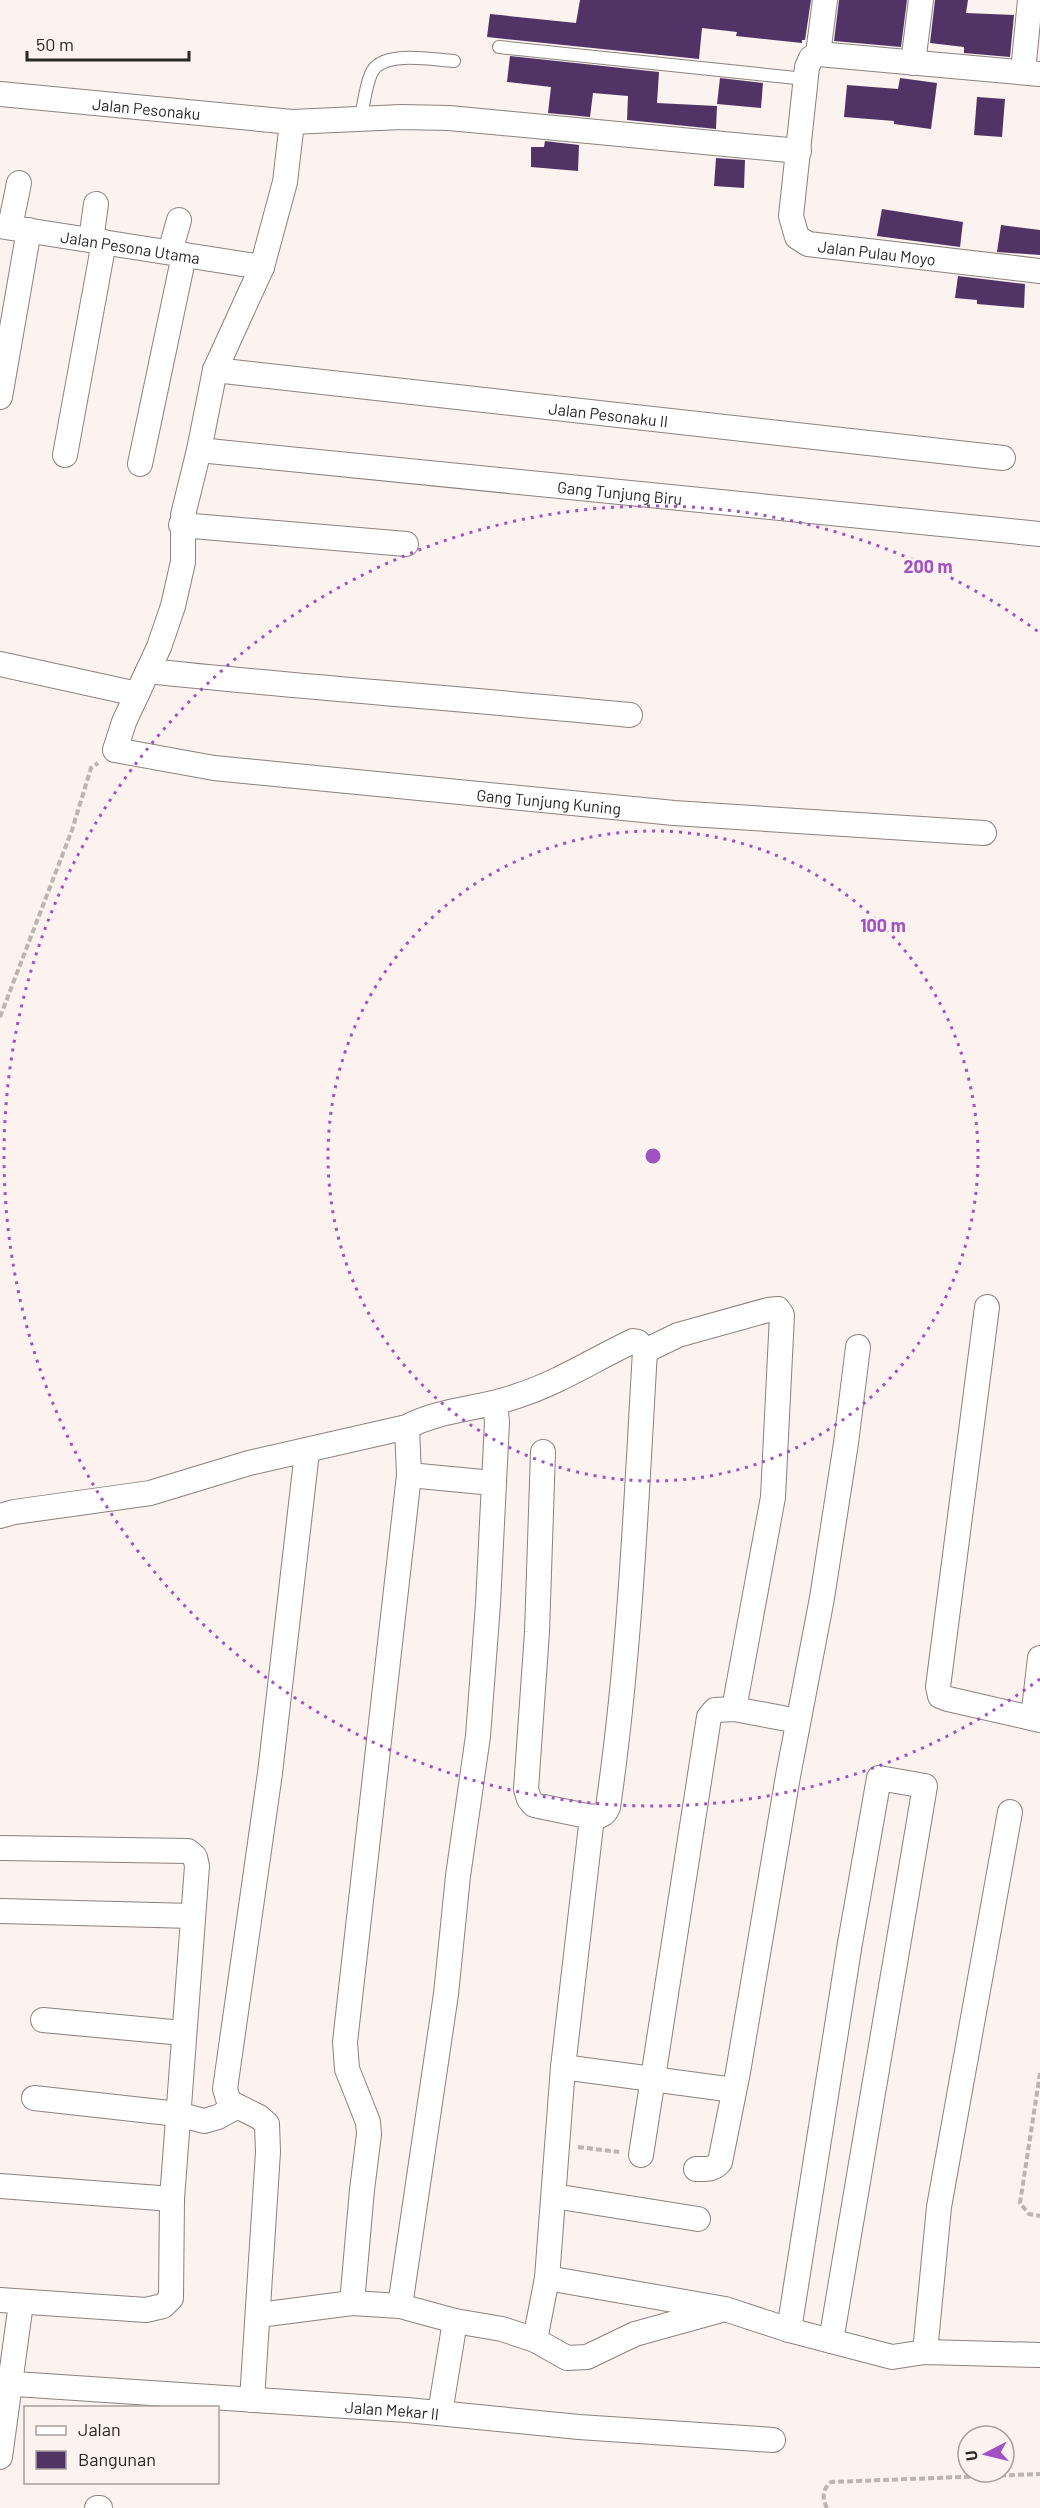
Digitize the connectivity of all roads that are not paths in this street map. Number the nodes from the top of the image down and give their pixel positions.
1 (825, 0) edge
2 (921, 0) edge
3 (1030, 0) edge
4 (499, 47) dead end
5 (818, 54) junction
6 (454, 61) dead end
7 (913, 63) junction
8 (1031, 73) edge
9 (806, 79) junction
10 (0, 94) edge
11 (360, 120) junction
12 (292, 122) junction
13 (799, 151) junction
14 (19, 183) dead end
15 (96, 204) dead end
16 (178, 220) dead end
17 (13, 228) edge
18 (98, 241) junction
19 (177, 253) junction
20 (262, 267) junction
21 (1040, 271) edge
22 (215, 370) junction
23 (0, 397) edge
24 (199, 450) junction
25 (65, 455) dead end
26 (1003, 458) dead end
27 (140, 464) dead end
28 (181, 525) junction
29 (1040, 534) edge
30 (406, 544) dead end
31 (0, 664) edge
32 (148, 671) junction
33 (137, 694) junction
34 (630, 715) dead end
35 (984, 834) dead end
36 (987, 1307) dead end
37 (858, 1347) dead end
38 (645, 1351) junction
39 (495, 1403) junction
40 (407, 1427) junction
41 (307, 1452) junction
42 (543, 1452) dead end
43 (409, 1474) junction
44 (493, 1483) junction
45 (0, 1516) edge
46 (1040, 1658) edge
47 (734, 1709) junction
48 (1037, 1719) edge
49 (798, 1721) junction
50 (1010, 1812) dead end
51 (592, 1817) junction
52 (0, 1848) edge
53 (0, 1911) edge
54 (193, 1916) junction
55 (43, 2020) dead end
56 (183, 2033) junction
57 (563, 2067) junction
58 (653, 2079) junction
59 (734, 2090) junction
60 (34, 2098) dead end
61 (236, 2107) junction
62 (178, 2114) junction
63 (640, 2155) road end
64 (696, 2169) dead end
65 (0, 2186) edge
66 (554, 2196) junction
67 (172, 2199) junction
68 (698, 2219) dead end
69 (547, 2278) junction
70 (10, 2301) edge
71 (352, 2303) junction
72 (400, 2306) junction
73 (725, 2309) junction
74 (259, 2315) junction
75 (455, 2321) junction
76 (789, 2330) junction
77 (535, 2340) junction
78 (831, 2341) junction
79 (925, 2352) junction
80 (1040, 2355) edge
81 (5, 2384) edge
82 (252, 2400) junction
83 (440, 2413) junction
84 (773, 2440) dead end
85 (0, 2457) edge

1 - 5 street, Jalan Pulau Moyo
2 - 7 street
3 - 8 street
4 - 9 lane
5 - 7 street
5 - 9 street, Jalan Pulau Moyo
6 - 11 lane
7 - 8 street
9 - 13 street, Jalan Pulau Moyo
10 - 12 street, Jalan Pesonaku
11 - 12 street, Jalan Pesonaku
11 - 13 street, Jalan Pesonaku
12 - 20 street
13 - 21 street, Jalan Pulau Moyo
14 - 17 street
15 - 18 street
16 - 19 street
17 - 18 street, Jalan Pesona Utama
17 - 23 street
18 - 19 street, Jalan Pesona Utama
18 - 25 street
19 - 20 street, Jalan Pesona Utama
19 - 27 street
20 - 22 street
22 - 24 street
22 - 26 street, Jalan Pesonaku II
24 - 28 street
24 - 29 street, Gang Tunjung Biru
28 - 30 street
28 - 32 street
31 - 33 street
32 - 33 street
32 - 34 street
33 - 35 street, Gang Tunjung Kuning
36 - 48 street
37 - 49 street
38 - 39 street
38 - 47 street
38 - 51 street
39 - 40 street
39 - 44 street
40 - 41 street
40 - 43 street
41 - 45 street
41 - 61 street
42 - 51 street
43 - 44 street
43 - 71 street
44 - 72 street
46 - 48 street
47 - 49 street
47 - 58 street
49 - 59 street
50 - 79 street
51 - 57 street
52 - 54 street
53 - 54 street
54 - 56 street
55 - 56 street
56 - 62 street
57 - 58 street
57 - 66 street
58 - 59 street
58 - 63 street
59 - 64 street
60 - 62 street
61 - 62 street
61 - 74 street
62 - 67 street
65 - 67 street
66 - 68 street
66 - 69 street
67 - 70 street
69 - 73 street
69 - 77 street
70 - 81 street
71 - 72 street
71 - 74 street
72 - 75 street
73 - 76 street
73 - 77 street
74 - 82 street
75 - 77 street
75 - 83 street
76 - 78 street
76 - 78 street
78 - 79 street
79 - 80 street
81 - 82 street, Jalan Mekar II
81 - 85 street
82 - 83 street, Jalan Mekar II
83 - 84 street, Jalan Mekar II

